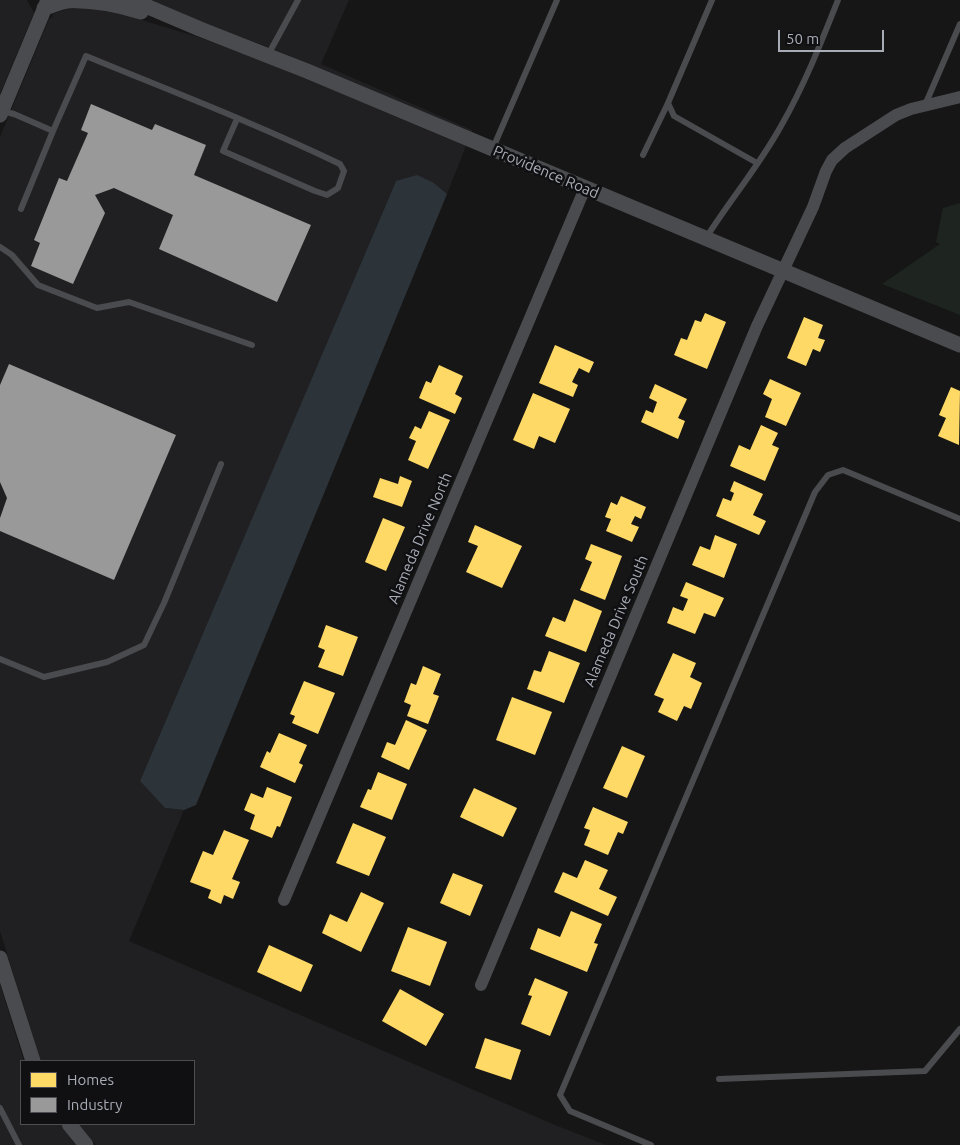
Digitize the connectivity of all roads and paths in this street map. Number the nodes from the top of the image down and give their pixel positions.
1 (132, 0) edge
2 (298, 0) edge
3 (557, 0) edge
4 (712, 0) edge
5 (838, 0) edge
6 (43, 5) edge
7 (960, 24) edge
8 (200, 29) junction
9 (268, 55) junction
10 (960, 97) edge
11 (668, 103) junction
12 (925, 105) junction
13 (1, 113) edge
14 (237, 119) junction
15 (53, 131) junction
16 (492, 149) junction
17 (643, 155) dead end
18 (757, 163) junction
19 (585, 188) junction
20 (21, 209) dead end
21 (706, 238) junction
22 (0, 248) edge
23 (784, 272) junction
24 (252, 345) dead end
25 (960, 345) edge
26 (221, 464) dead end
27 (960, 519) edge
28 (0, 658) edge
29 (284, 900) dead end
30 (0, 958) edge
31 (481, 985) dead end
32 (960, 1029) edge
33 (32, 1060) edge
34 (719, 1080) dead end
35 (0, 1108) edge
36 (70, 1125) edge
37 (80, 1143) edge
38 (17, 1145) edge
39 (651, 1145) edge

1 - 8 street, Providence Road
2 - 9 lane
3 - 16 lane
4 - 11 lane
5 - 18 lane
6 - 8 street
6 - 13 street
7 - 12 lane
8 - 9 street, Providence Road
9 - 16 street, Providence Road
10 - 12 street, Alameda Drive South
11 - 17 lane
11 - 18 lane
12 - 23 street, Alameda Drive South
13 - 15 lane
14 - 14 lane
14 - 15 lane
15 - 20 lane
16 - 19 street, Providence Road
18 - 21 lane
19 - 21 street, Providence Road
19 - 29 street, Alameda Drive North
21 - 23 street, Providence Road
22 - 24 lane
23 - 25 street, Providence Road
23 - 31 street, Alameda Drive South
26 - 28 lane
27 - 39 lane
30 - 33 street
32 - 34 lane
35 - 38 lane
36 - 37 street

